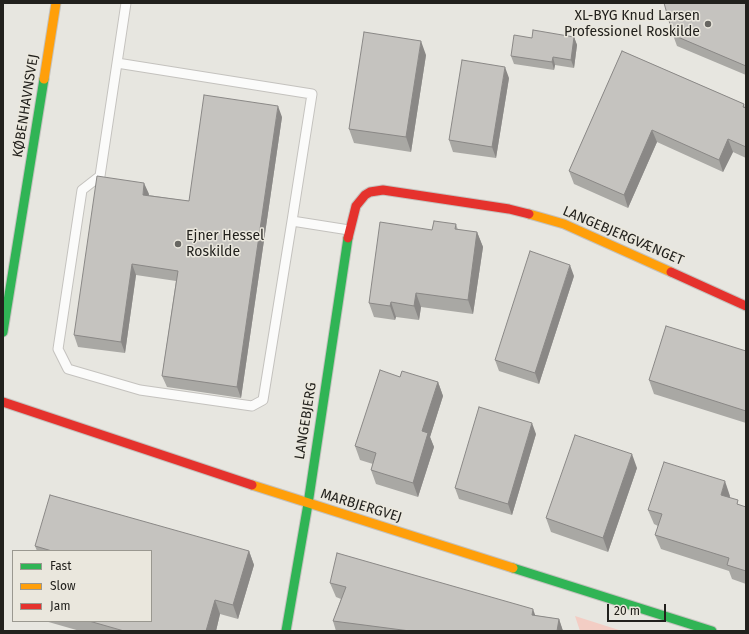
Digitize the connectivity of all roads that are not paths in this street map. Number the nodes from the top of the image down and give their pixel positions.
1 (56, 3) edge
2 (126, 3) edge
3 (117, 63) junction
4 (353, 214) joint
5 (292, 221) junction
6 (349, 230) junction
7 (746, 306) edge
8 (3, 332) edge
9 (3, 402) edge
10 (308, 504) junction
11 (286, 631) edge
12 (712, 631) edge

1 - 8 street, KØBENHAVNSVEJ
2 - 3 lane
3 - 5 lane
3 - 5 lane
4 - 6 street, LANGEBJERG
4 - 7 street, LANGEBJERGVÆNGET
5 - 6 lane
6 - 10 street, LANGEBJERG
9 - 10 street, MARBJERGVEJ
10 - 11 street, LANGEBJERG
10 - 12 street, MARBJERGVEJ

